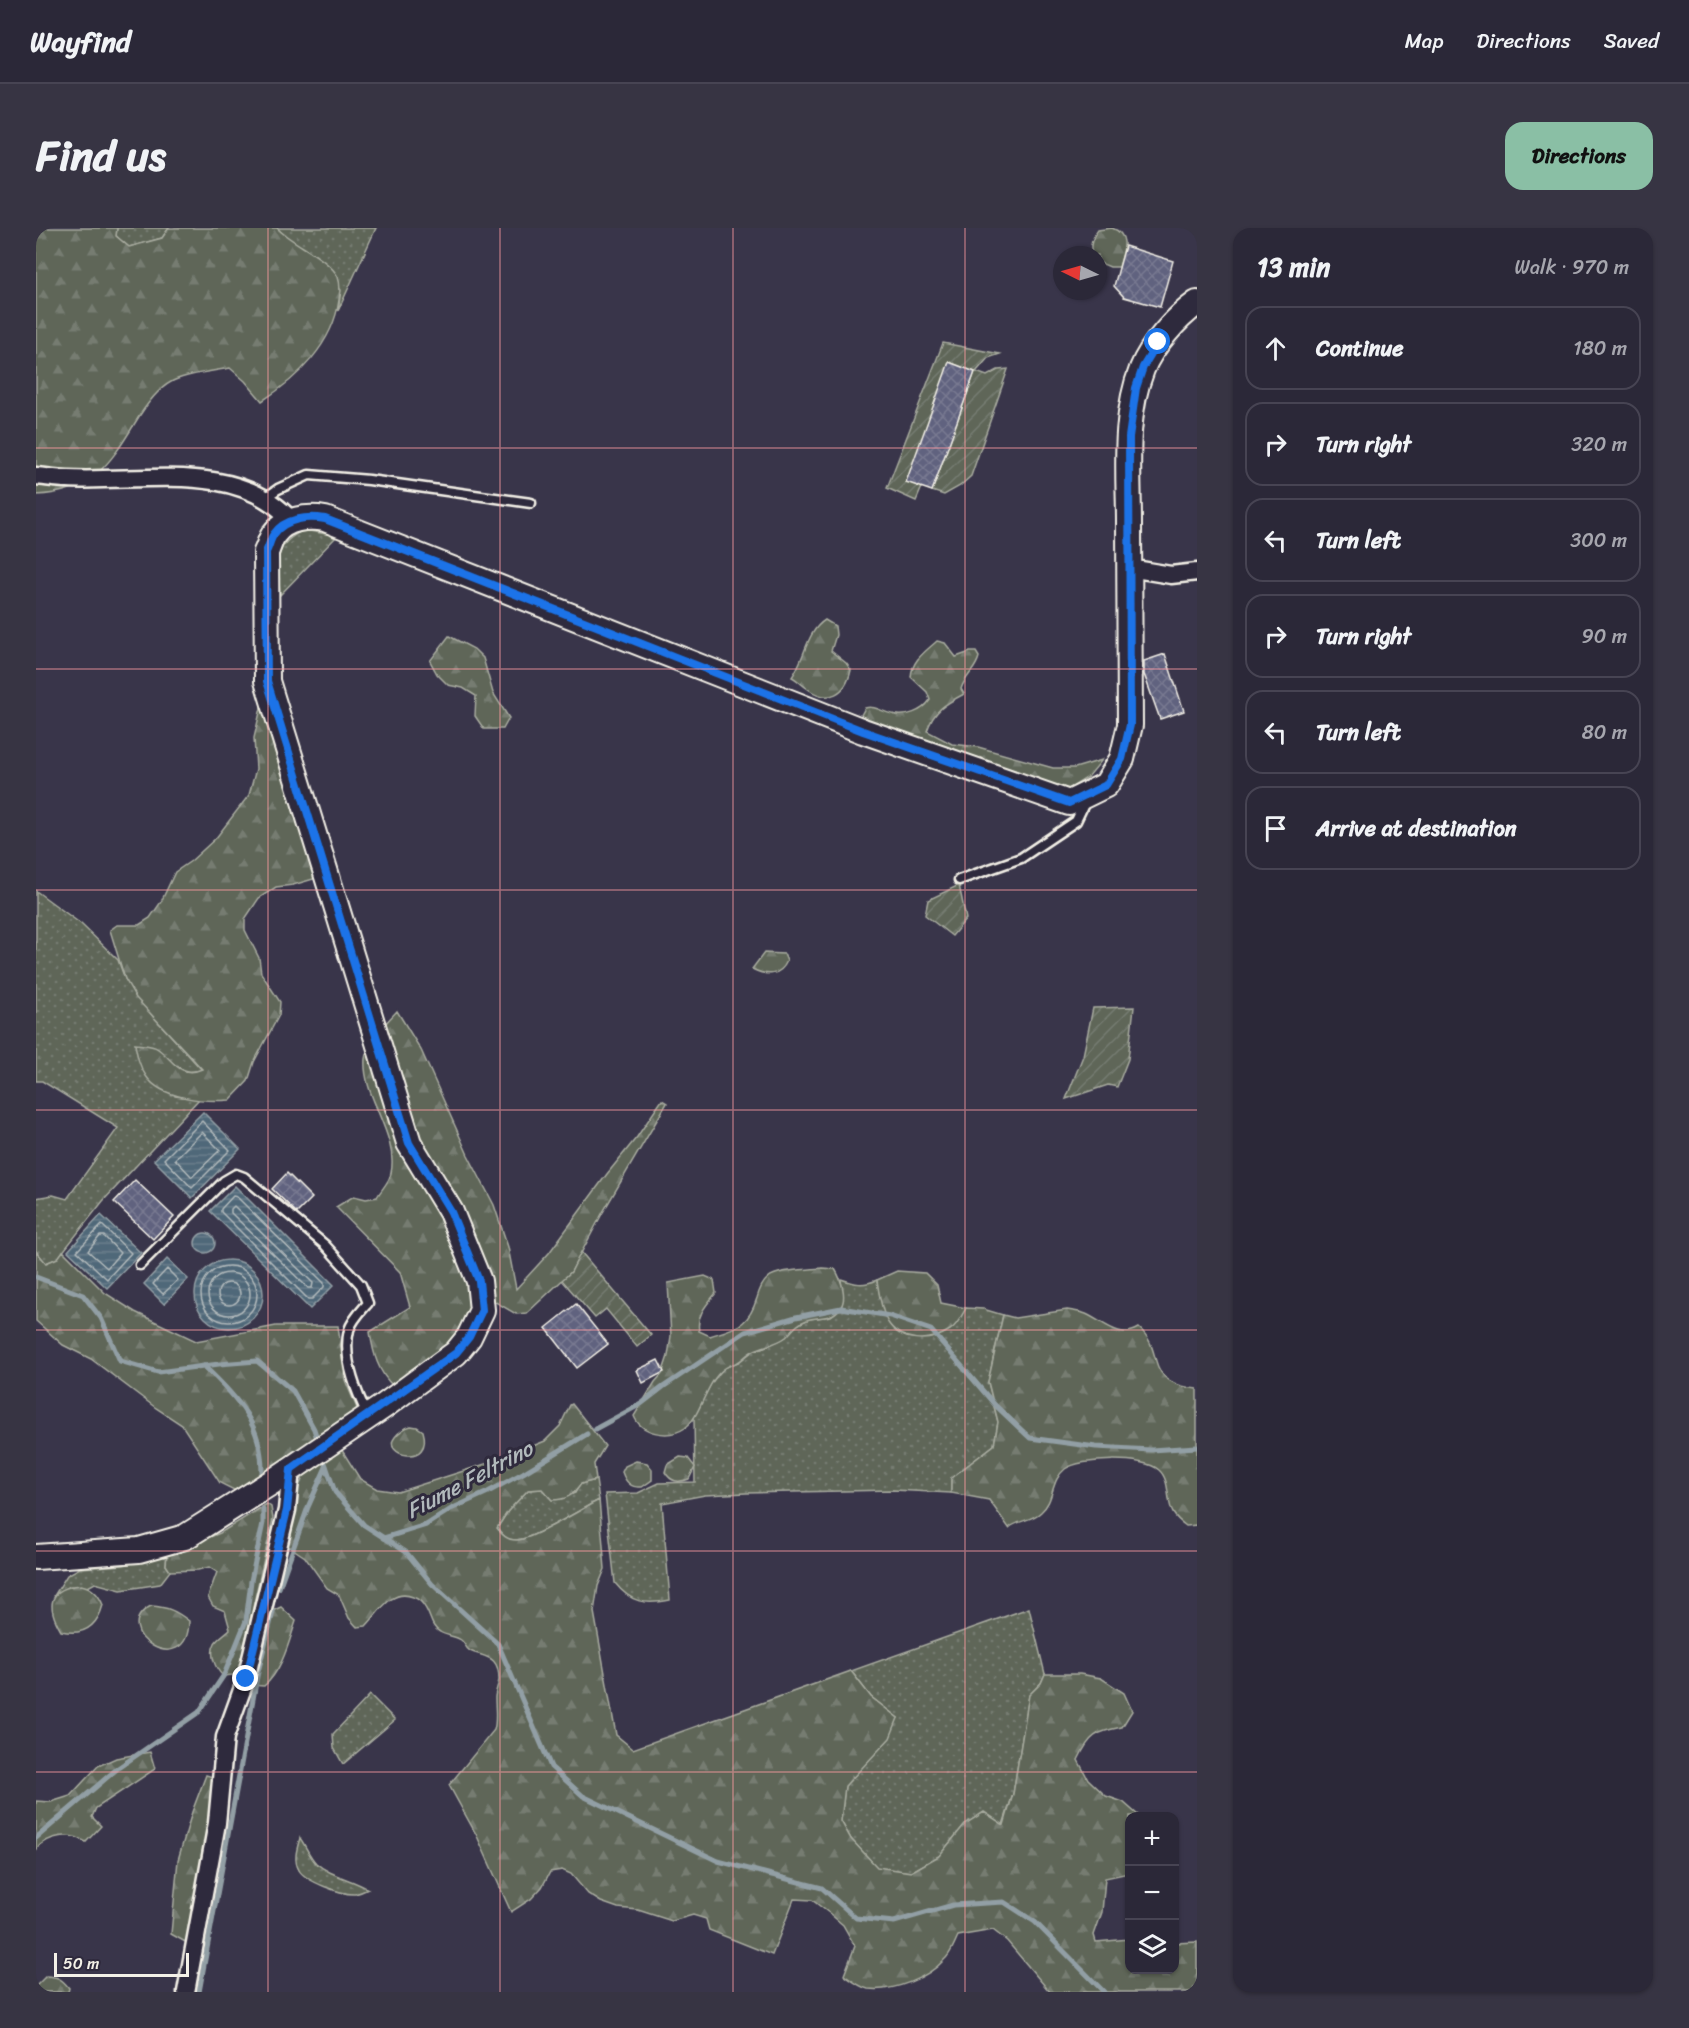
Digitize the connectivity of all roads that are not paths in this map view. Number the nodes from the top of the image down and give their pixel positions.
1 (1197, 303) edge
2 (36, 476) edge
3 (265, 498) junction
4 (531, 503) dead end
5 (292, 521) junction
6 (1129, 568) junction
7 (1197, 572) edge
8 (1089, 794) junction
9 (959, 880) dead end
10 (140, 1265) dead end
11 (368, 1416) junction
12 (291, 1469) junction
13 (36, 1557) edge
14 (186, 1992) edge

1 - 6 street
2 - 3 street
3 - 4 lane
3 - 5 street
5 - 8 street
5 - 11 street
6 - 7 street
6 - 8 street
8 - 9 lane
10 - 11 lane
11 - 12 street
12 - 13 street
12 - 14 street

